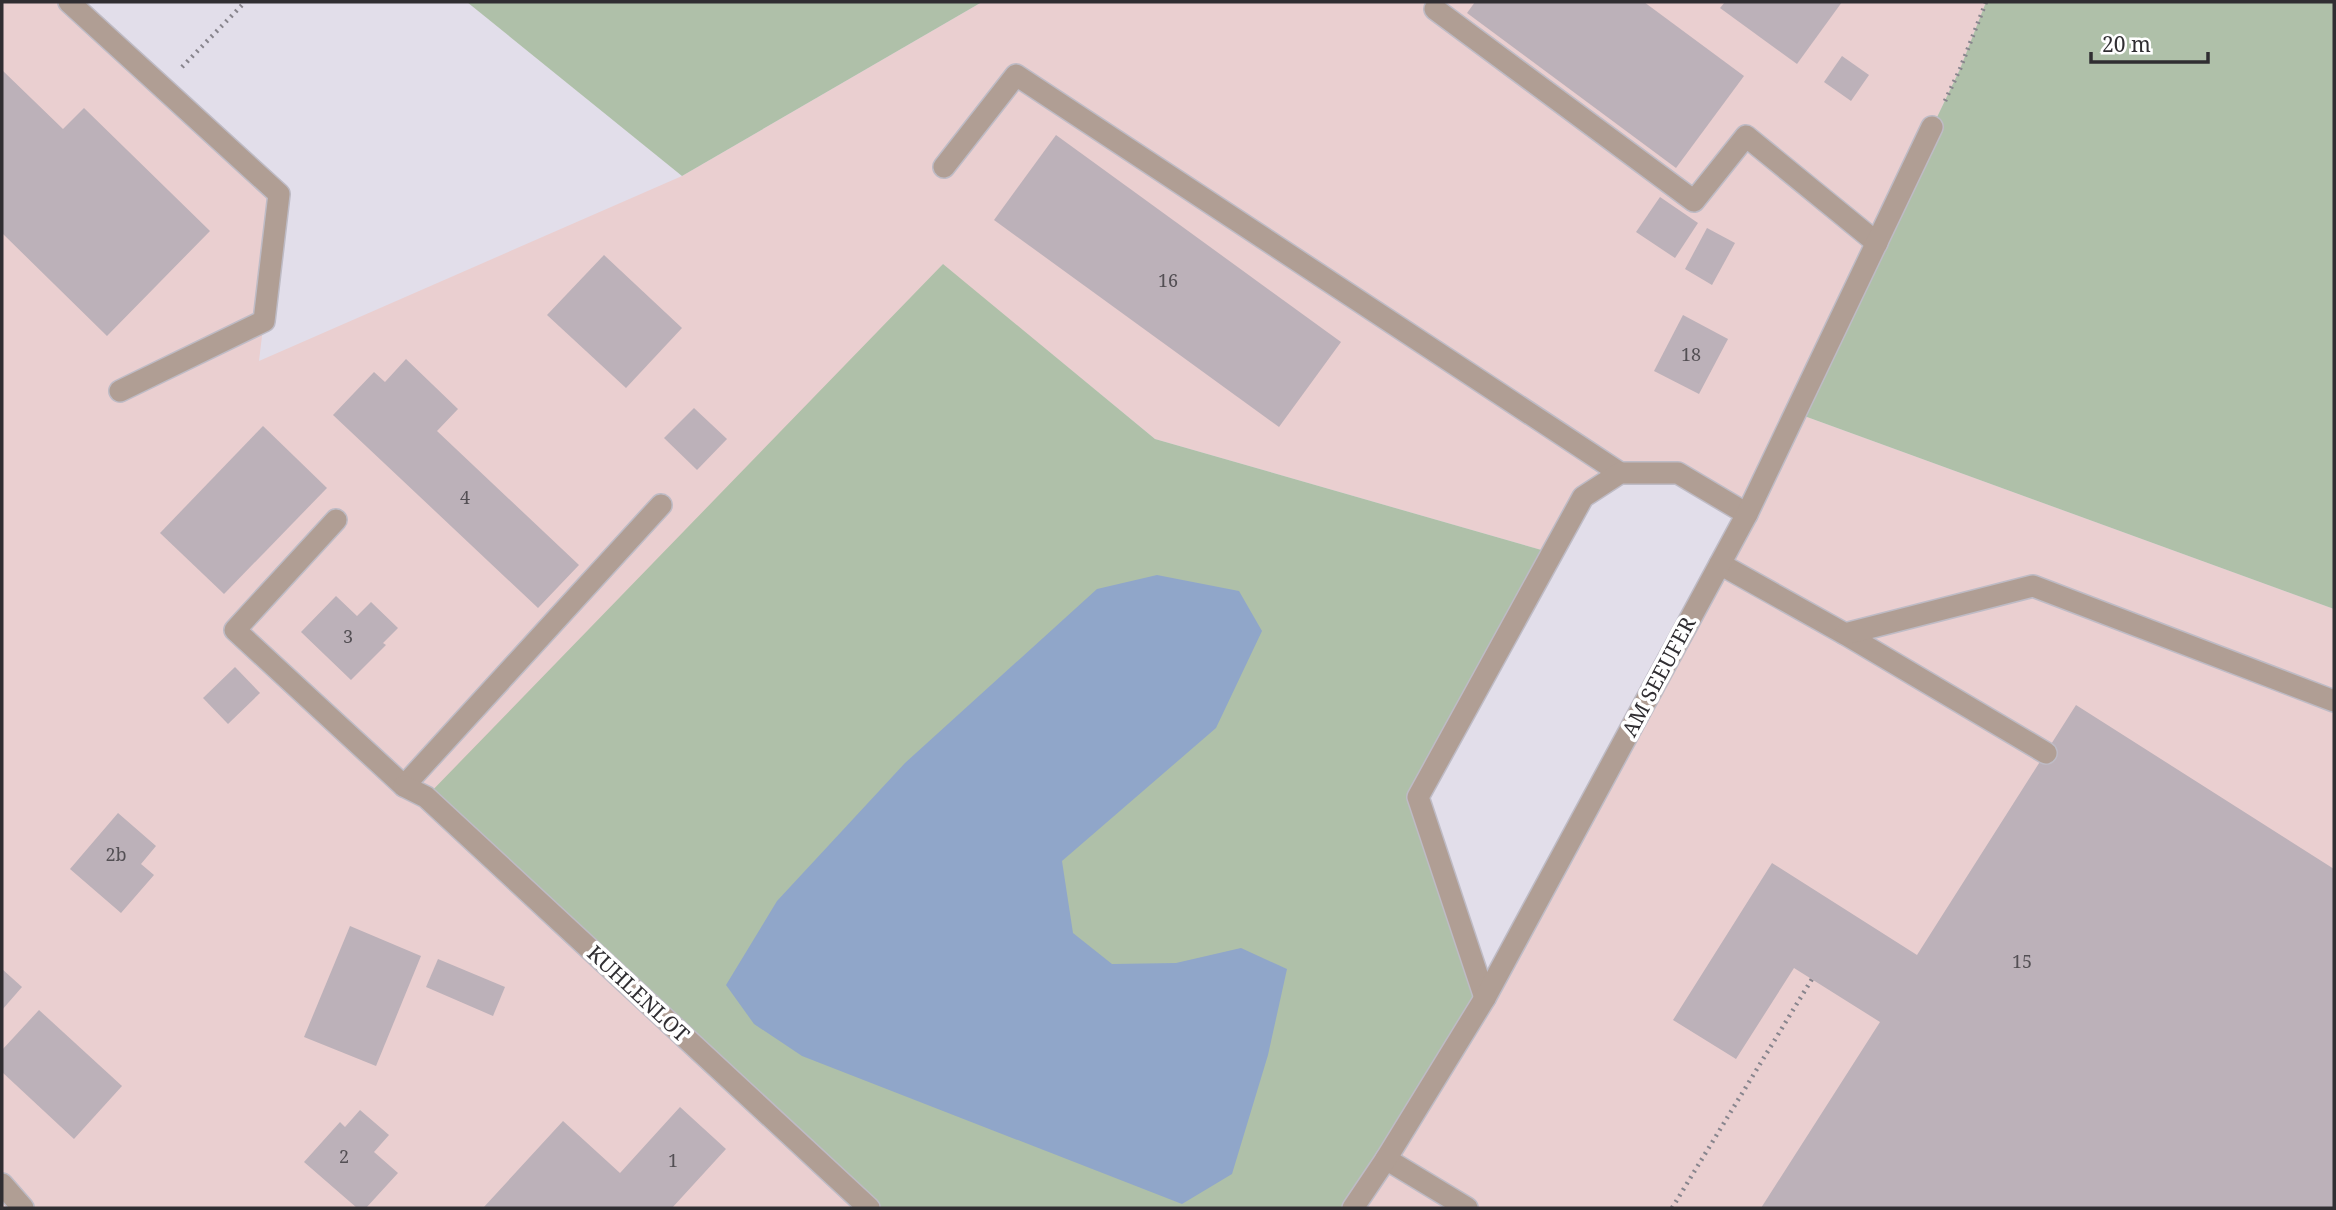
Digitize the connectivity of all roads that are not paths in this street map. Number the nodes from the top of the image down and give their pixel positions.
1 (69, 2) edge
2 (1435, 9) dead end
3 (1932, 127) road end
4 (944, 167) dead end
5 (1877, 243) junction
6 (120, 391) dead end
7 (1620, 473) junction
8 (661, 505) dead end
9 (1747, 514) junction
10 (337, 520) dead end
11 (1720, 564) junction
12 (1845, 634) junction
13 (2334, 701) edge
14 (2046, 753) dead end
15 (404, 786) junction
16 (1485, 998) junction
17 (1386, 1159) junction
18 (2, 1184) edge
19 (23, 1208) edge
20 (869, 1208) edge
21 (1353, 1208) edge
22 (1467, 1208) edge

1 - 6 street
2 - 5 street
3 - 5 street, AM SEEUFER
4 - 7 street
5 - 9 street, AM SEEUFER
7 - 9 street
7 - 16 street
8 - 15 street
9 - 11 street, AM SEEUFER
10 - 15 street, KUHLENLOT
11 - 12 street
11 - 16 street, AM SEEUFER
12 - 13 street
12 - 14 street
15 - 20 street, KUHLENLOT
16 - 17 street, AM SEEUFER
17 - 21 street, AM SEEUFER
17 - 22 street
18 - 19 street

